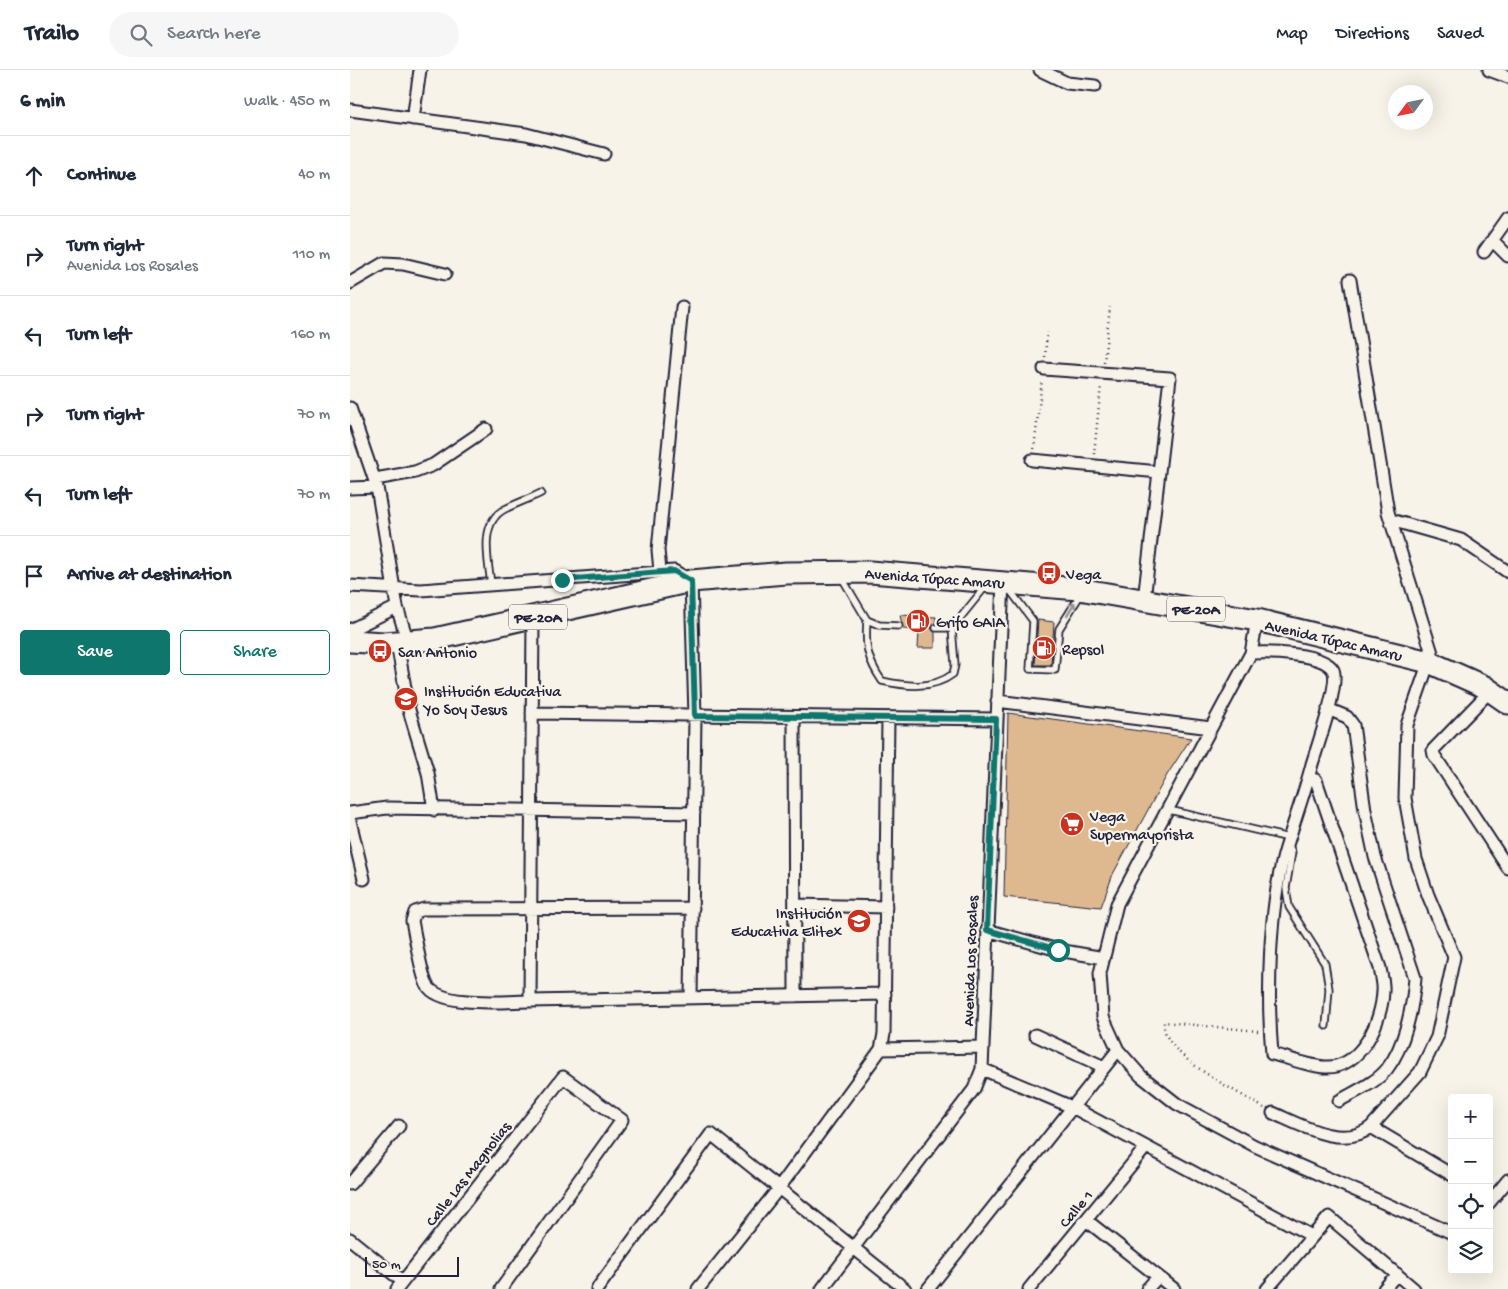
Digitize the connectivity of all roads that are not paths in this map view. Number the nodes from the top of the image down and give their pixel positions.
1 (420, 70) edge
2 (1040, 70) edge
3 (1489, 70) edge
4 (1508, 77) edge
5 (1095, 86) dead end
6 (350, 110) edge
7 (413, 119) junction
8 (604, 154) dead end
9 (1508, 218) edge
10 (1493, 240) junction
11 (1484, 252) dead end
12 (1508, 256) edge
13 (446, 274) dead end
14 (1350, 280) dead end
15 (350, 284) edge
16 (682, 307) dead end
17 (1044, 369) road end
18 (350, 408) edge
19 (486, 430) dead end
20 (1032, 460) road end
21 (1159, 472) junction
22 (376, 483) junction
23 (350, 488) edge
24 (541, 493) dead end
25 (1391, 520) junction
26 (660, 571) junction
27 (838, 572) junction
28 (1508, 572) edge
29 (691, 581) junction
30 (997, 581) junction
31 (492, 584) junction
32 (350, 586) edge
33 (395, 589) junction
34 (1083, 590) junction
35 (1144, 600) junction
36 (397, 608) junction
37 (534, 618) junction
38 (867, 620) junction
39 (1257, 620) junction
40 (899, 626) dead end
41 (936, 628) dead end
42 (952, 628) junction
43 (350, 630) edge
44 (350, 641) edge
45 (403, 642) junction
46 (1251, 653) junction
47 (1429, 662) junction
48 (1500, 696) edge
49 (997, 701) junction
50 (1328, 709) junction
51 (532, 713) junction
52 (695, 716) junction
53 (794, 717) junction
54 (888, 718) junction
55 (996, 719) junction
56 (1211, 728) junction
57 (1309, 778) junction
58 (434, 810) junction
59 (1169, 810) junction
60 (532, 812) junction
61 (350, 813) edge
62 (694, 813) junction
63 (350, 821) edge
64 (1289, 841) junction
65 (1508, 868) edge
66 (364, 879) dead end
67 (795, 905) junction
68 (531, 907) junction
69 (886, 907) junction
70 (693, 908) junction
71 (987, 930) junction
72 (1104, 958) junction
73 (885, 994) junction
74 (795, 996) junction
75 (691, 998) junction
76 (530, 1001) junction
77 (1326, 1026) dead end
78 (1035, 1034) dead end
79 (982, 1047) junction
80 (881, 1049) junction
81 (1118, 1050) junction
82 (1104, 1067) junction
83 (982, 1069) junction
84 (1339, 1101) dead end
85 (1072, 1107) junction
86 (1273, 1113) road end
87 (399, 1126) dead end
88 (1371, 1127) junction
89 (1146, 1148) junction
90 (1448, 1172) edge
91 (1508, 1180) edge
92 (350, 1184) edge
93 (778, 1188) junction
94 (1493, 1196) edge
95 (1086, 1220) junction
96 (1448, 1231) edge
97 (1312, 1236) junction
98 (350, 1239) edge
99 (854, 1248) junction
100 (1397, 1274) junction
101 (1158, 1276) junction
102 (400, 1285) edge
103 (500, 1289) edge
104 (597, 1289) edge
105 (698, 1289) edge
106 (822, 1289) edge
107 (905, 1289) edge
108 (928, 1289) edge
109 (1029, 1289) edge
110 (1147, 1289) edge
111 (1174, 1289) edge
112 (1267, 1289) edge
113 (1384, 1289) edge
114 (1414, 1289) edge

1 - 7 street
2 - 5 street
3 - 4 street
6 - 7 street
7 - 8 street
9 - 10 street
10 - 11 street
10 - 12 street
13 - 15 street
14 - 25 street
16 - 26 street
17 - 21 street
18 - 22 street
19 - 22 street
20 - 21 street
21 - 35 street
22 - 23 street
22 - 33 street
24 - 31 lane
25 - 28 street
25 - 47 street
26 - 29 street
26 - 31 street
27 - 29 highway, Avenida Túpac Amaru / PE-20A
27 - 30 highway, Avenida Túpac Amaru / PE-20A
27 - 38 lane
29 - 37 highway, Avenida Túpac Amaru / PE-20A
29 - 52 street
30 - 34 highway, Avenida Túpac Amaru / PE-20A
30 -> 34 lane
30 - 42 lane
30 - 49 street, Avenida Los Rosales
31 - 33 street
32 - 33 street
33 - 36 street
34 - 35 highway, Avenida Túpac Amaru / PE-20A
35 - 39 highway, Avenida Túpac Amaru / PE-20A
36 - 43 street
36 - 45 street
37 - 45 highway, Avenida Túpac Amaru / PE-20A
37 - 51 street
38 - 40 lane
38 - 42 lane
39 - 46 street
39 - 47 highway, Avenida Túpac Amaru / PE-20A
41 - 42 lane
44 - 45 highway, Avenida Túpac Amaru / PE-20A
45 - 58 street
46 - 50 street
46 - 56 street
47 - 48 highway, Avenida Túpac Amaru / PE-20A
47 - 88 street
48 - 65 street
49 - 55 street, Avenida Los Rosales
49 - 56 street
50 - 57 street
50 - 84 street
51 - 52 street
51 - 60 street
52 - 53 street
52 - 62 street
53 - 54 street
53 - 67 street
54 - 55 street
54 - 69 street
55 - 71 street, Avenida Los Rosales
56 - 59 street
57 - 64 street
57 - 64 street
58 - 60 street
58 - 61 street
59 - 64 lane
59 - 72 street
60 - 62 street
60 - 68 street
62 - 70 street
63 - 66 street
64 - 77 lane
67 - 69 street
67 - 74 street
68 - 70 street
68 - 76 street
68 - 76 street
69 - 73 street
70 - 75 street
71 - 72 street
71 - 79 street, Avenida Los Rosales
72 - 81 street
73 - 74 street
73 - 80 street
74 - 75 street
75 - 76 street
78 - 82 street
79 - 80 street
79 - 83 street, Avenida Los Rosales
80 - 93 street
81 - 82 street
81 - 96 street
82 - 85 street
83 - 85 street
83 - 99 street, Avenida Los Rosales
85 - 89 street
85 - 108 street
86 - 88 street
87 - 92 street
88 - 90 street
89 - 95 street, Calle 1
89 - 97 street
91 - 94 street
93 - 99 street
93 - 104 street
93 - 105 street
95 - 101 street
95 - 109 street, Calle 1
97 - 100 street
97 - 112 street
98 - 102 street
99 - 106 street, Avenida Los Rosales
99 - 107 street
100 - 113 street
100 - 114 street
101 - 110 street
101 - 111 street
102 - 103 street, Calle Las Magnolias

